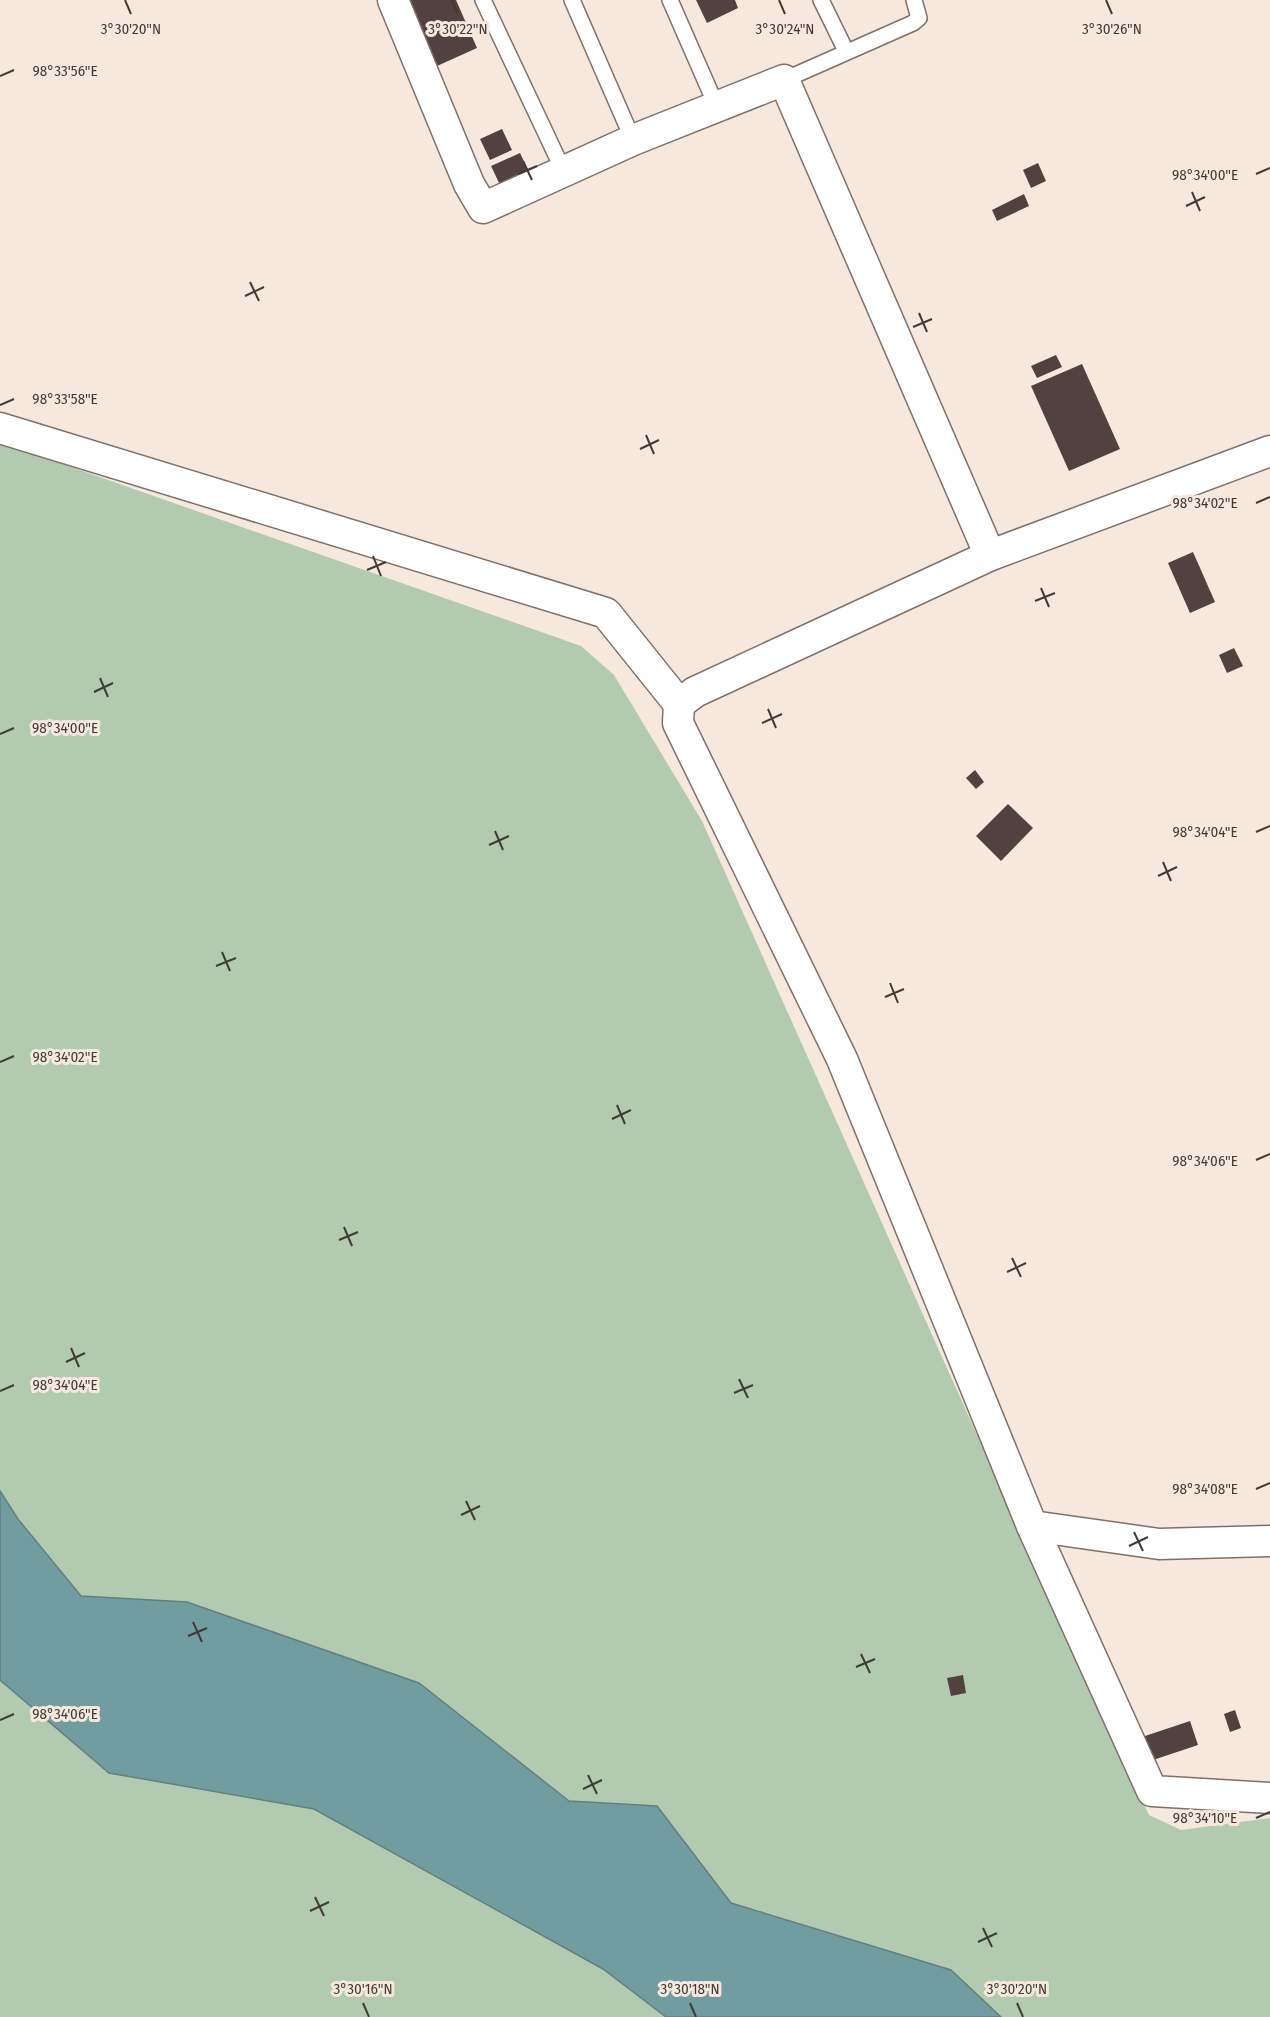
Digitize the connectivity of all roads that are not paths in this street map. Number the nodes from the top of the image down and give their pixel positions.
1 (393, 0) edge
2 (483, 0) edge
3 (572, 0) edge
4 (670, 0) edge
5 (821, 0) edge
6 (914, 0) edge
7 (846, 51) junction
8 (784, 80) junction
9 (717, 105) junction
10 (633, 140) junction
11 (564, 172) junction
12 (0, 428) edge
13 (1270, 451) edge
14 (992, 555) junction
15 (679, 704) junction
16 (1032, 1526) junction
17 (1270, 1541) edge
18 (1270, 1798) edge

1 - 11 street
2 - 11 lane
3 - 10 lane
4 - 9 lane
5 - 7 lane
6 - 7 lane
7 - 8 lane
8 - 9 street
8 - 14 street
9 - 10 street
10 - 11 street
12 - 15 street
13 - 14 street
14 - 15 street
15 - 16 street
16 - 17 street
16 - 18 street

